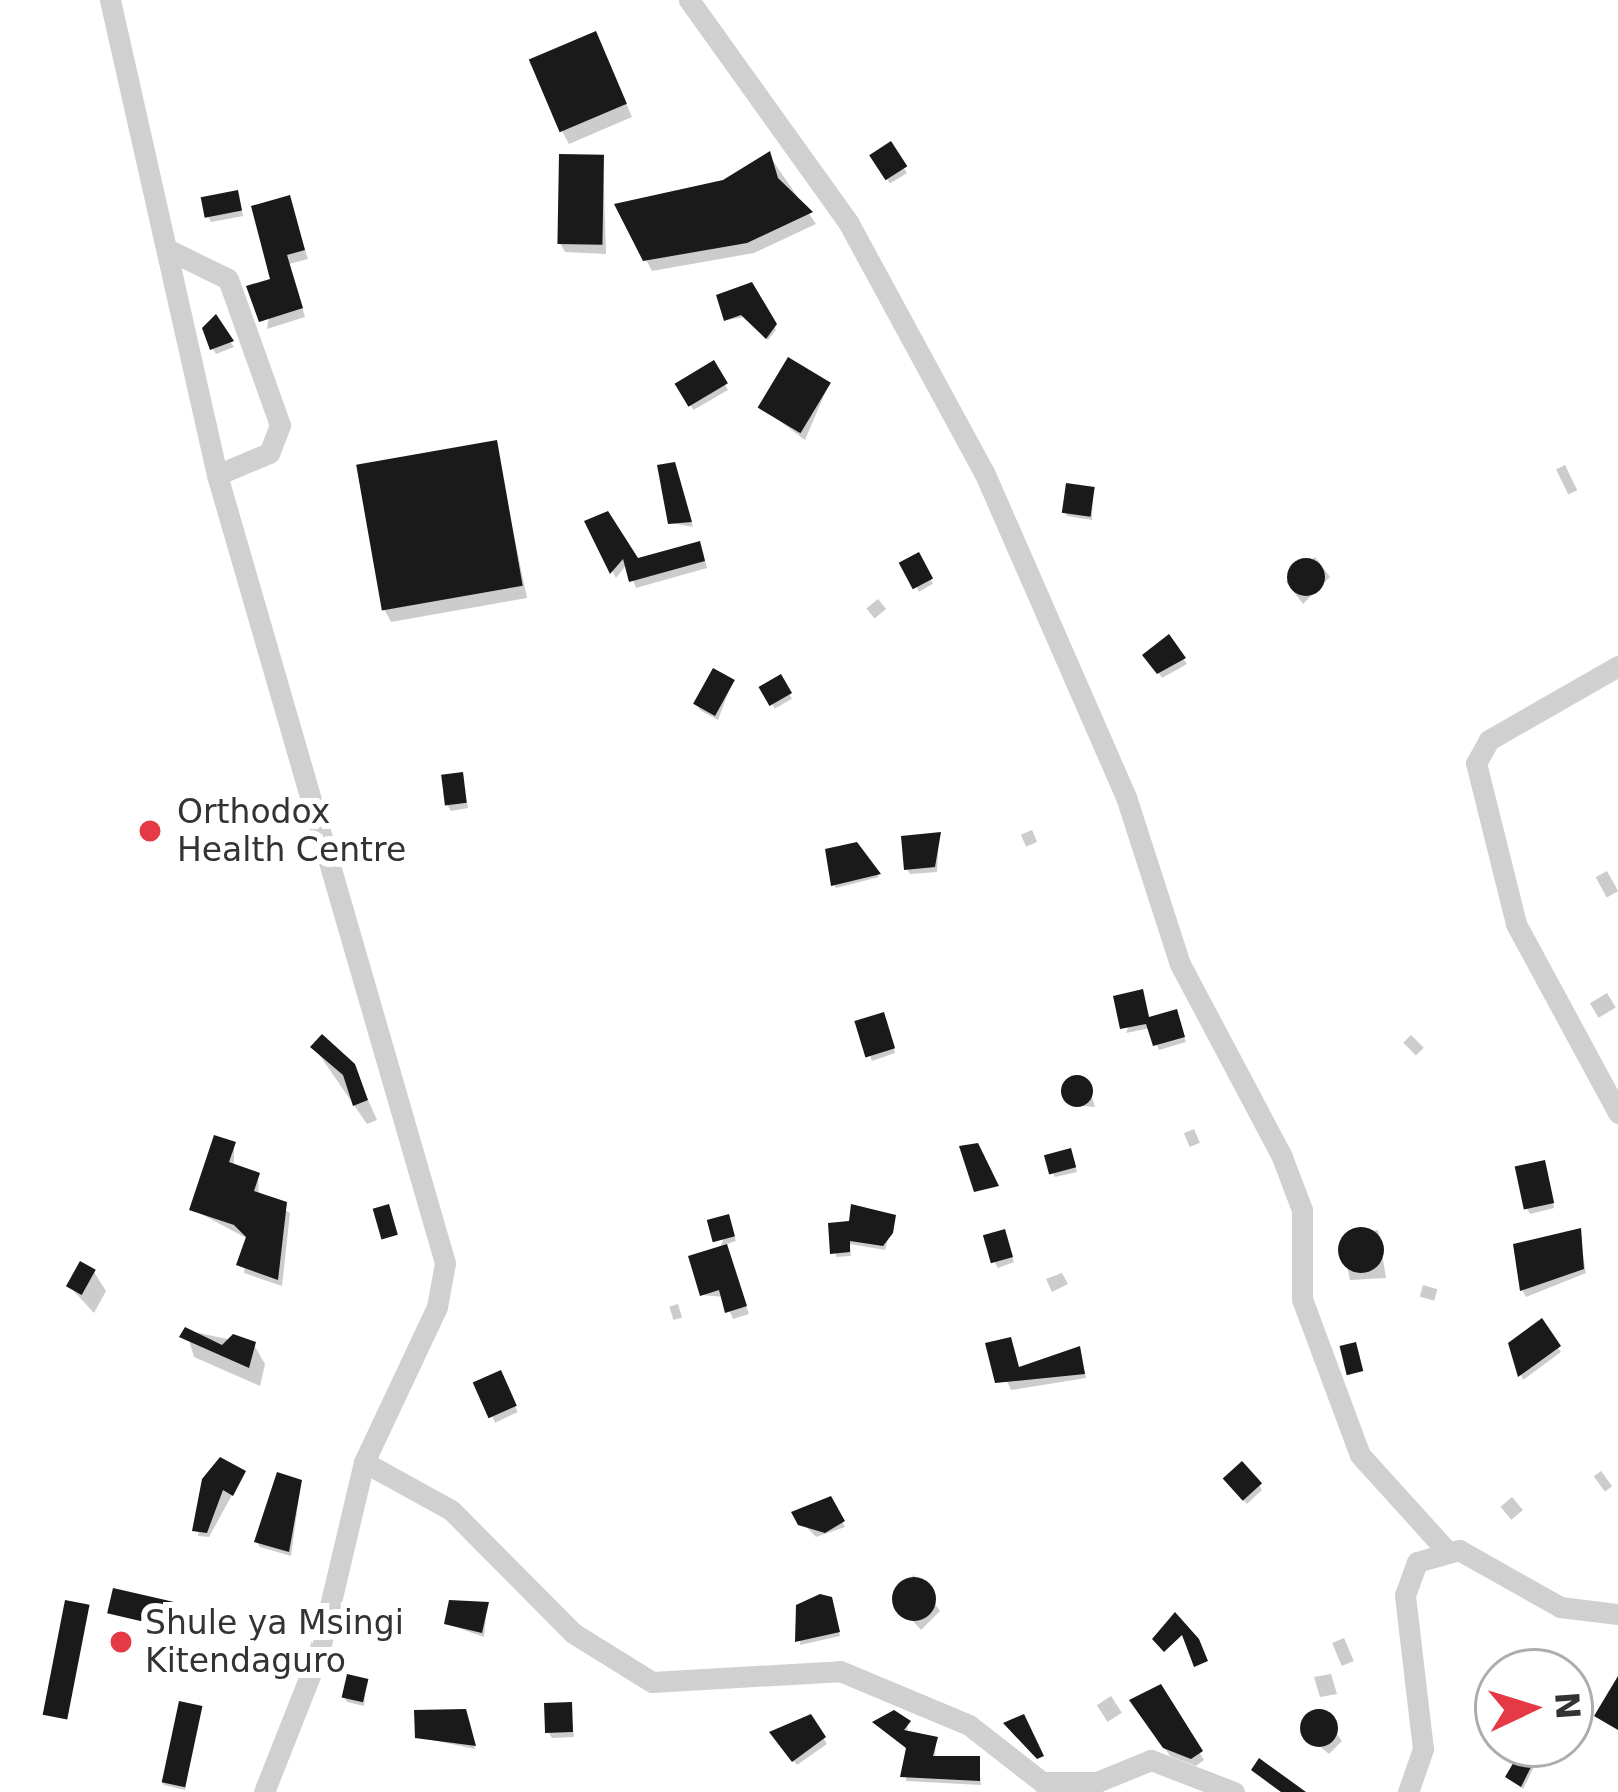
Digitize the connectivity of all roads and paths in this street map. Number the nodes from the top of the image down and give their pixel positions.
1 (110, 0) edge
2 (689, 0) edge
3 (166, 249) junction
4 (217, 476) junction
5 (1618, 666) edge
6 (1618, 1113) edge
7 (364, 1462) junction
8 (1446, 1550) junction
9 (1618, 1614) edge
10 (1040, 1787) edge
11 (264, 1792) edge
12 (1234, 1792) edge
13 (1408, 1792) edge

1 - 3 street
2 - 8 street
3 - 4 street
3 - 4 street
4 - 7 street
5 - 6 street
7 - 10 street
7 - 11 street
8 - 9 street
8 - 13 street
10 - 12 street

